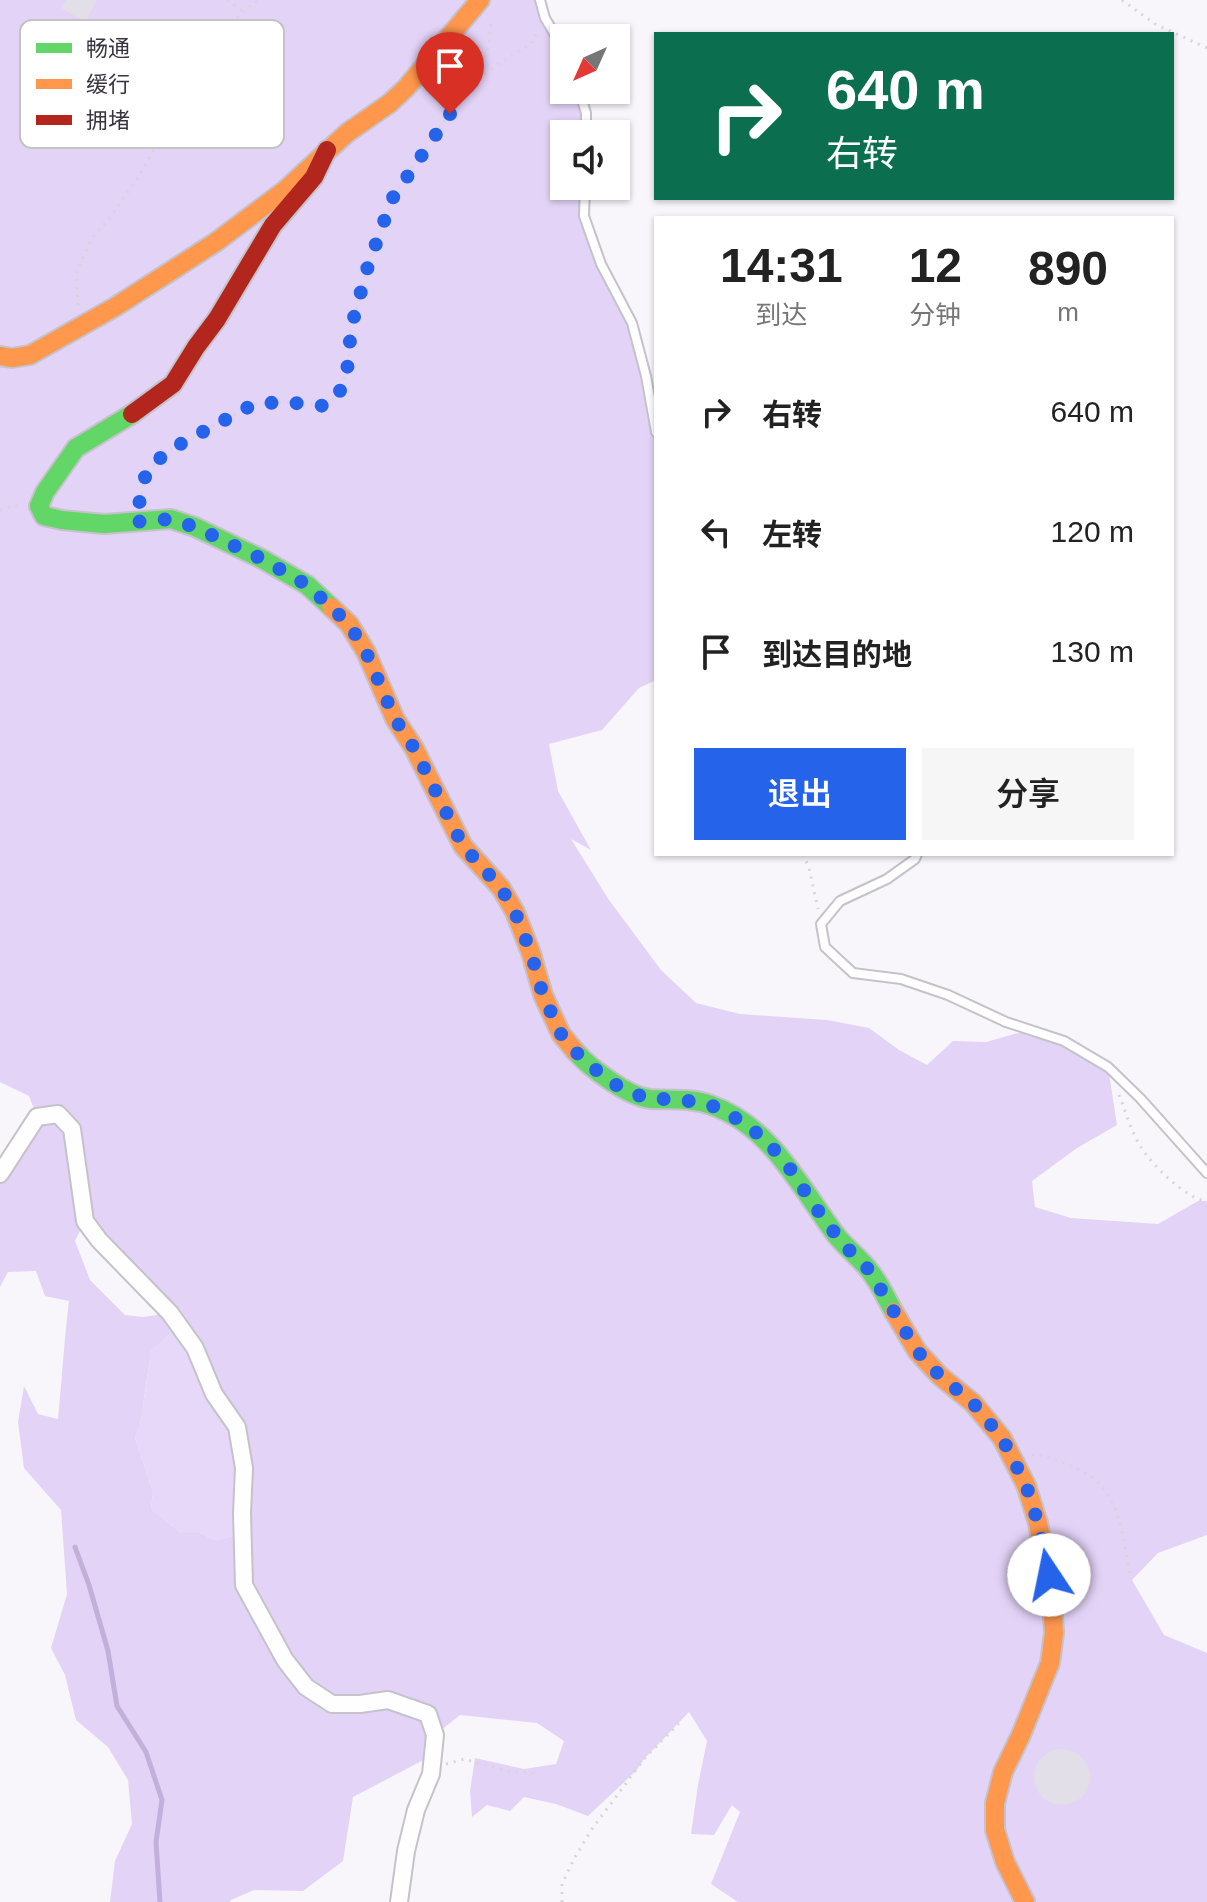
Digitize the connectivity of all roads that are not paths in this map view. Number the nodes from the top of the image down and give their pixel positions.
1 (540, 0) edge
2 (486, 8) edge
3 (550, 26) edge
4 (327, 150) junction
5 (585, 200) edge
6 (0, 356) edge
7 (654, 421) edge
8 (916, 856) edge
9 (1207, 1173) edge
10 (0, 1174) edge
11 (399, 1902) edge
12 (1025, 1902) edge

1 - 3 lane
2 - 4 street
4 - 6 street
4 - 12 street
5 - 7 lane
8 - 9 lane
10 - 11 street

